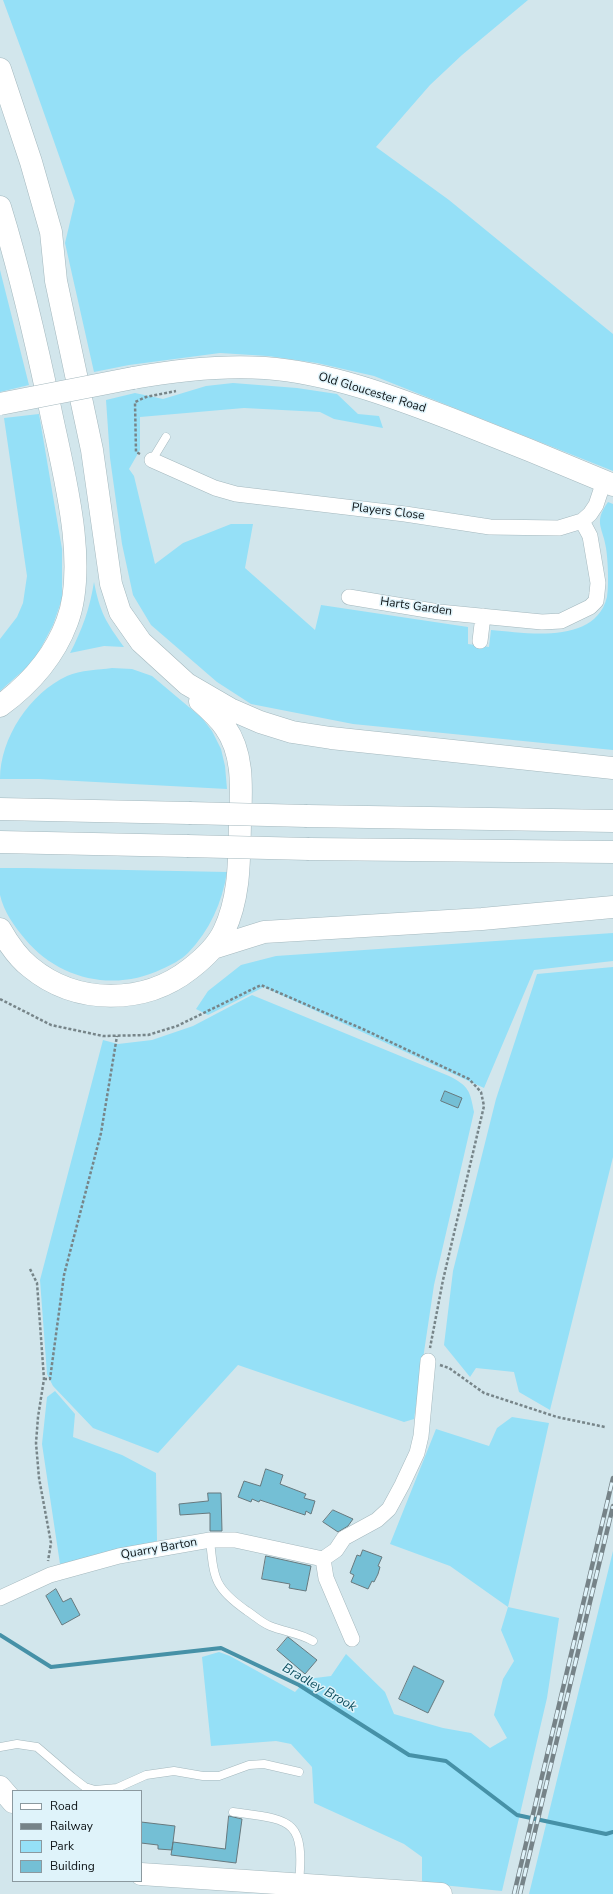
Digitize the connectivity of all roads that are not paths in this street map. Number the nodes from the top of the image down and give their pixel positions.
1 (0, 69) edge
2 (0, 110) edge
3 (0, 207) edge
4 (56, 281) junction
5 (0, 404) edge
6 (166, 437) dead end
7 (152, 460) joint
8 (608, 483) edge
9 (582, 522) junction
10 (349, 597) dead end
11 (483, 616) junction
12 (480, 641) dead end
13 (187, 684) junction
14 (18, 692) junction
15 (0, 706) edge
16 (0, 721) edge
17 (613, 768) edge
18 (0, 809) edge
19 (613, 821) edge
20 (0, 842) edge
21 (613, 852) edge
22 (613, 907) edge
23 (3, 938) edge
24 (213, 948) junction
25 (428, 1361) road end
26 (210, 1540) junction
27 (323, 1559) junction
28 (0, 1598) edge
29 (352, 1639) dead end
30 (313, 1641) dead end
31 (0, 1747) edge
32 (299, 1772) dead end
33 (0, 1787) edge
34 (12, 1801) edge
35 (233, 1812) dead end
36 (142, 1874) edge
37 (299, 1884) junction
38 (441, 1894) edge

1 - 4 main road
2 - 4 main road
3 - 14 main road
4 - 13 main road
5 - 8 main road, Old Gloucester Road, bridge
6 - 7 lane
7 - 9 street, Players Close
8 - 9 street
9 - 11 street, Harts Garden
10 - 11 street, Harts Garden
11 - 12 street
13 - 17 main road
13 - 24 main road
14 - 15 main road
14 - 16 main road
18 - 19 main road, bridge
20 - 21 main road, bridge
22 - 24 main road
23 - 24 main road
25 - 27 street
26 - 27 street, Quarry Barton
26 - 28 street, Quarry Barton
26 - 30 lane
27 - 29 street
31 - 32 lane
33 - 34 main road
35 - 37 lane
36 - 37 main road
37 - 38 main road

